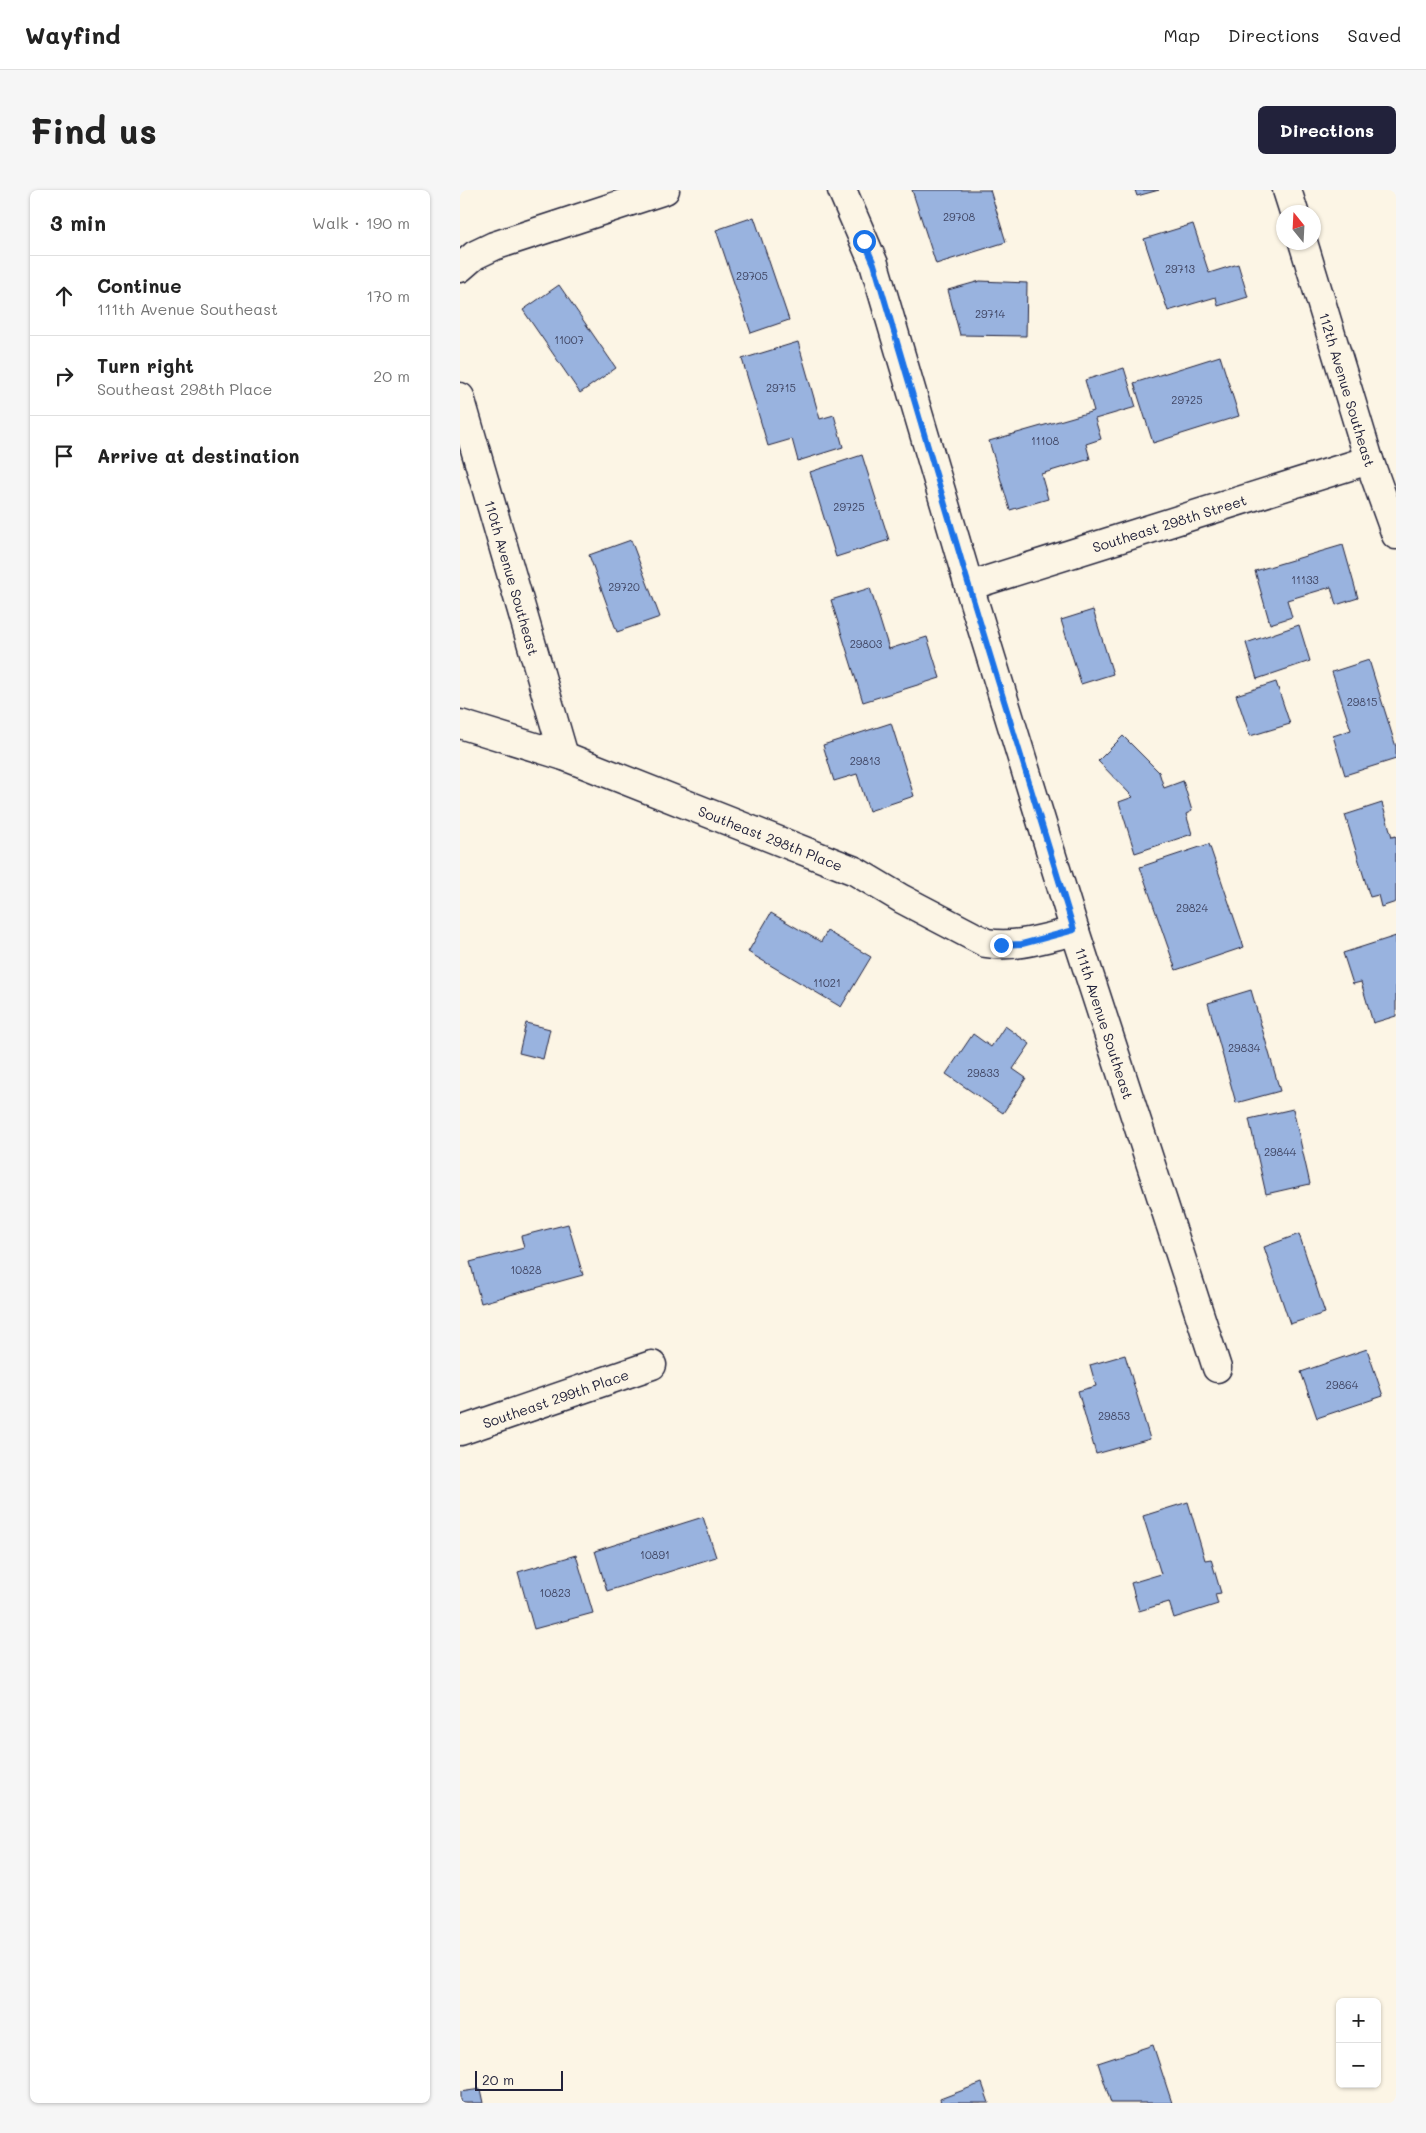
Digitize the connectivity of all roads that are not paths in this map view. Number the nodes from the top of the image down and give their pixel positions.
1 (665, 190) edge
2 (842, 190) edge
3 (1287, 190) edge
4 (1292, 205) edge
5 (1305, 250) edge
6 (460, 268) edge
7 (460, 397) edge
8 (1369, 460) junction
9 (1396, 535) edge
10 (969, 586) junction
11 (460, 724) edge
12 (564, 756) junction
13 (1074, 930) junction
14 (652, 1365) dead end
15 (1217, 1368) dead end
16 (460, 1431) edge

1 - 6 street
2 - 10 street, 111th Avenue Southeast
3 - 4 street
5 - 8 street, 112th Avenue Southeast
7 - 12 street, 110th Avenue Southeast
8 - 9 street, 112th Avenue Southeast
8 - 10 street, Southeast 298th Street
10 - 13 street, 111th Avenue Southeast
11 - 12 street, Southeast 298th Place
12 - 13 street, Southeast 298th Place
13 - 15 street, 111th Avenue Southeast
14 - 16 street, Southeast 299th Place

